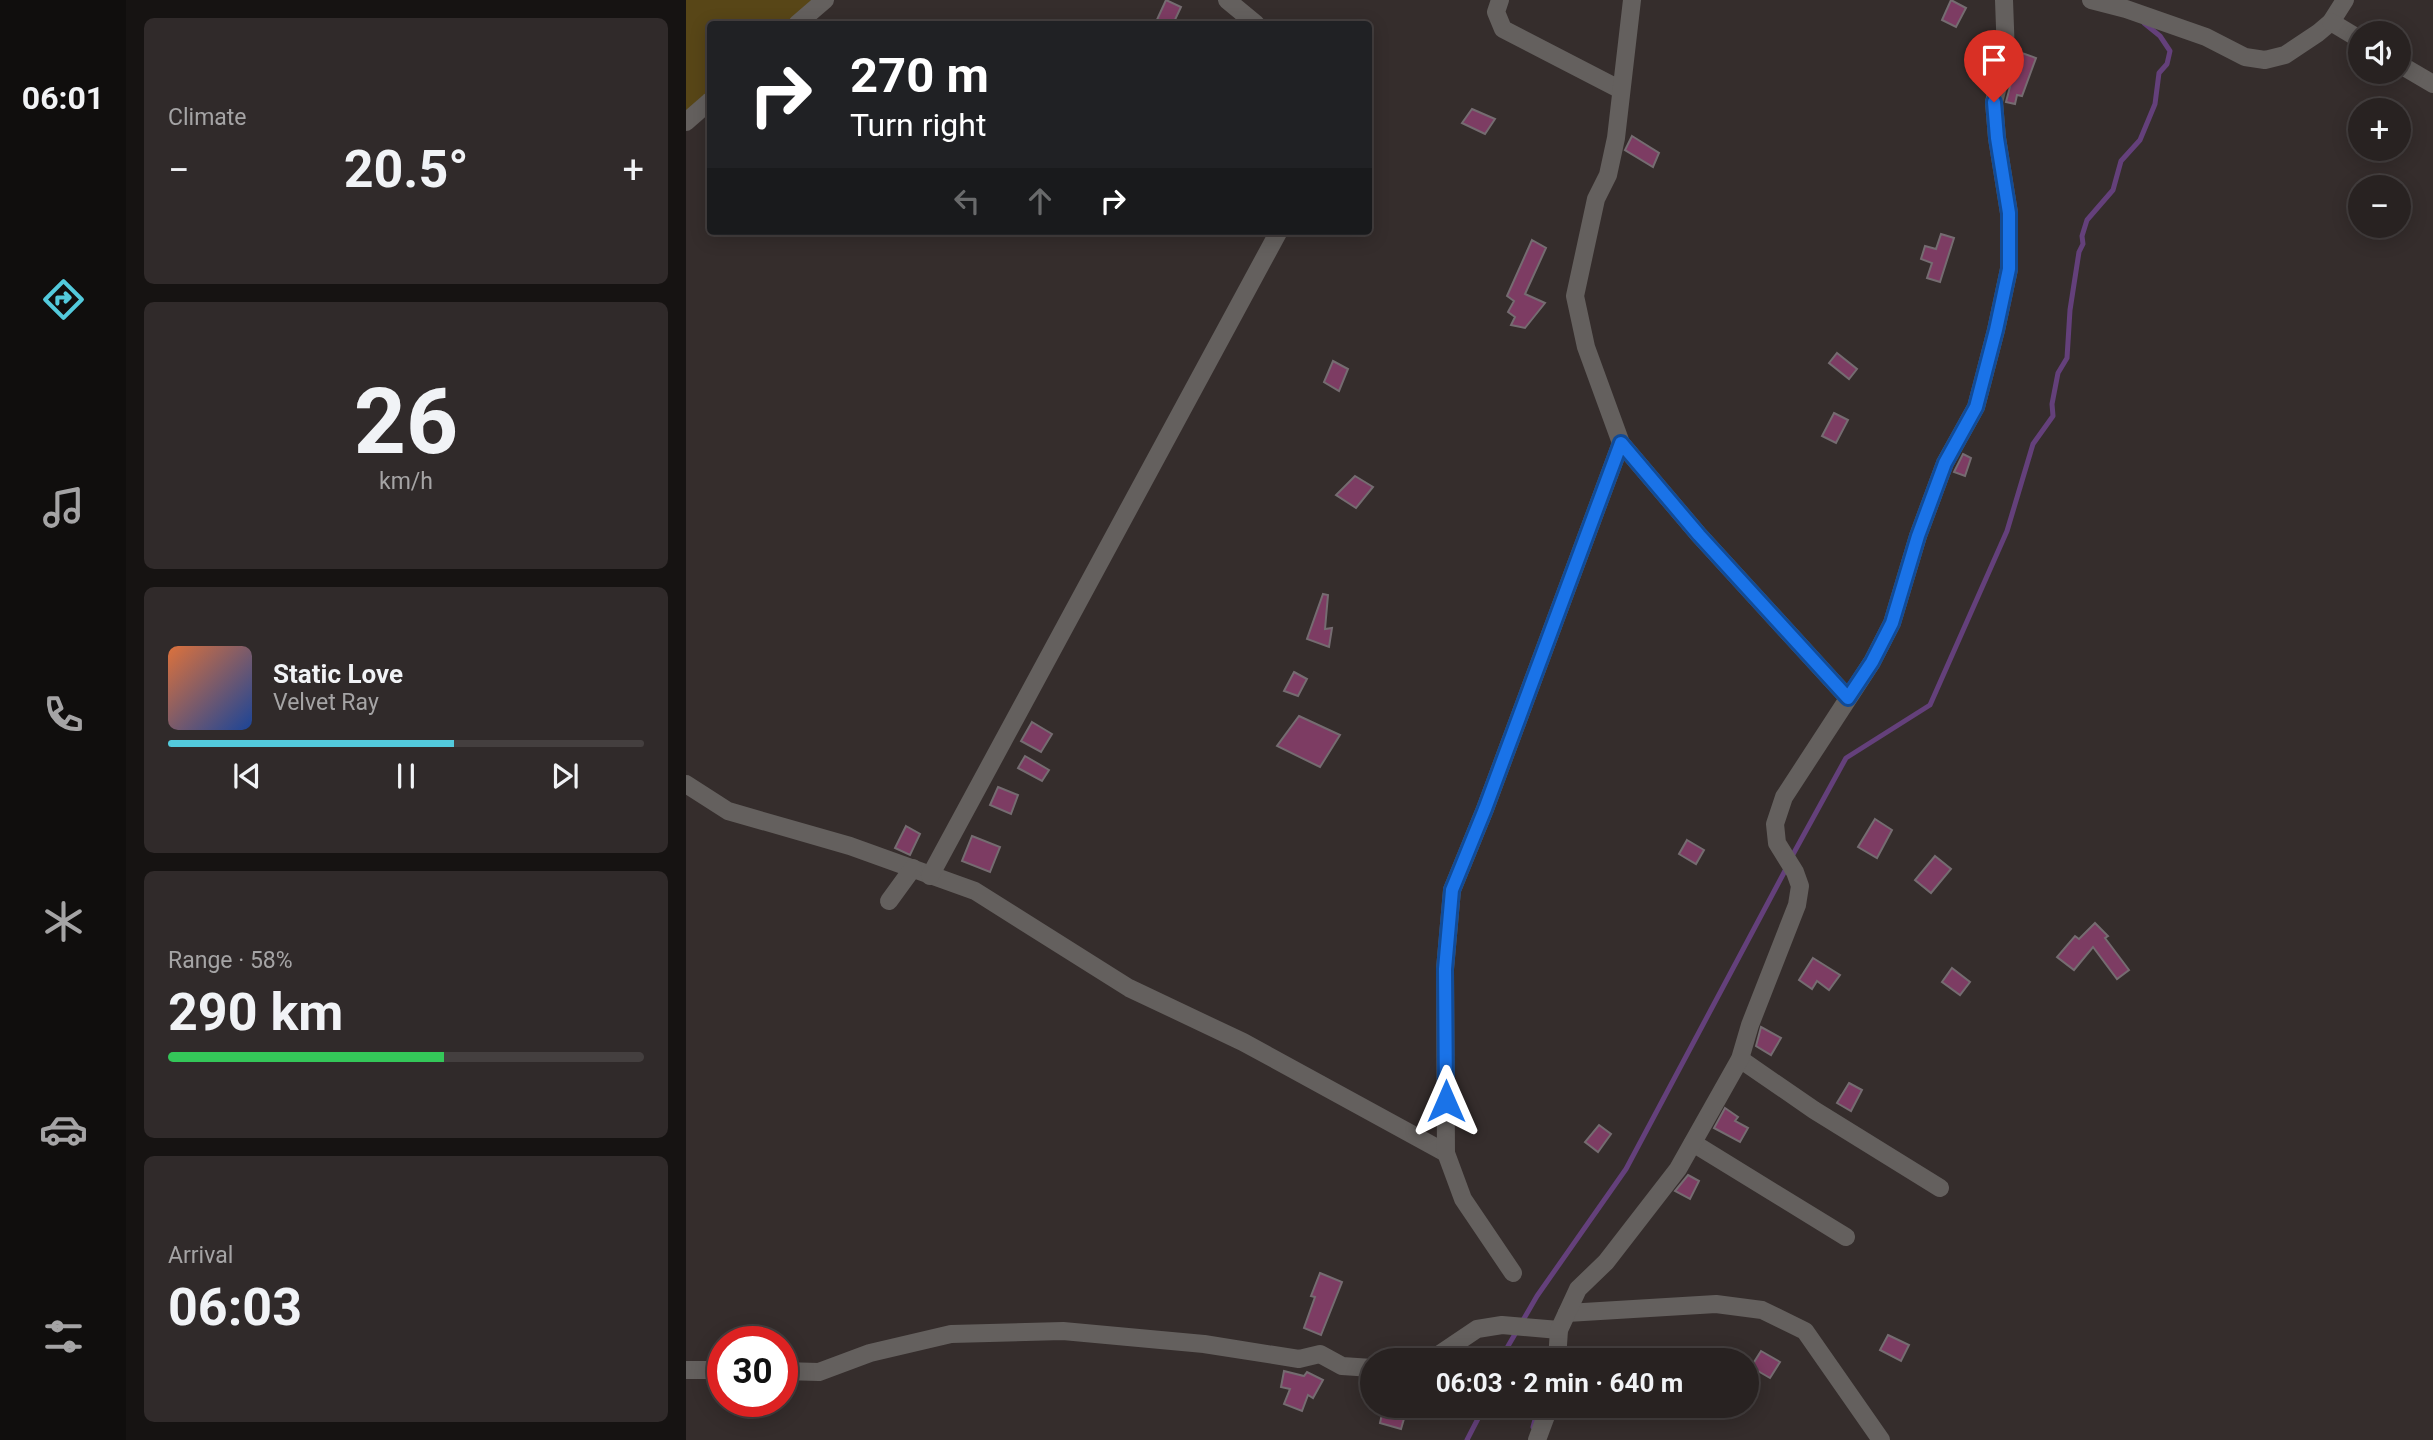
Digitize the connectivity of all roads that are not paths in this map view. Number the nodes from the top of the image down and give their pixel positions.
1 (825, 0) edge
2 (1227, 0) edge
3 (1500, 0) edge
4 (1632, 0) edge
5 (2004, 0) edge
6 (2091, 0) edge
7 (2345, 0) edge
8 (800, 21) edge
9 (1252, 21) edge
10 (2331, 22) junction
11 (2348, 32) edge
12 (2411, 71) edge
13 (2433, 84) edge
14 (1621, 90) junction
15 (707, 103) edge
16 (686, 122) edge
17 (1277, 235) edge
18 (1621, 443) junction
19 (1848, 698) junction
20 (686, 784) edge
21 (913, 868) junction
22 (930, 876) junction
23 (889, 901) dead end
24 (1740, 1059) junction
25 (1693, 1143) junction
26 (1446, 1153) junction
27 (1940, 1188) dead end
28 (1846, 1237) dead end
29 (1513, 1273) dead end
30 (1567, 1313) junction
31 (1559, 1330) junction
32 (1449, 1348) edge
33 (1558, 1348) edge
34 (1360, 1367) edge
35 (686, 1370) edge
36 (707, 1370) edge
37 (798, 1371) edge
38 (1545, 1418) edge
39 (1537, 1440) edge
40 (1881, 1440) edge

1 - 8 street
2 - 9 street
3 - 14 street
4 - 14 street
5 - 19 street
6 - 10 street
7 - 10 street
10 - 11 street
12 - 13 street
14 - 18 street
15 - 16 street
17 - 22 street
18 - 19 street
18 - 26 street
19 - 24 street
20 - 21 street
21 - 22 street
21 - 23 street
22 - 26 street
24 - 25 street
24 - 27 street
25 - 28 street
25 - 30 street
26 - 29 street
30 - 31 street
30 - 40 street
31 - 32 street
31 - 33 street
34 - 37 street
35 - 36 street
38 - 39 street

